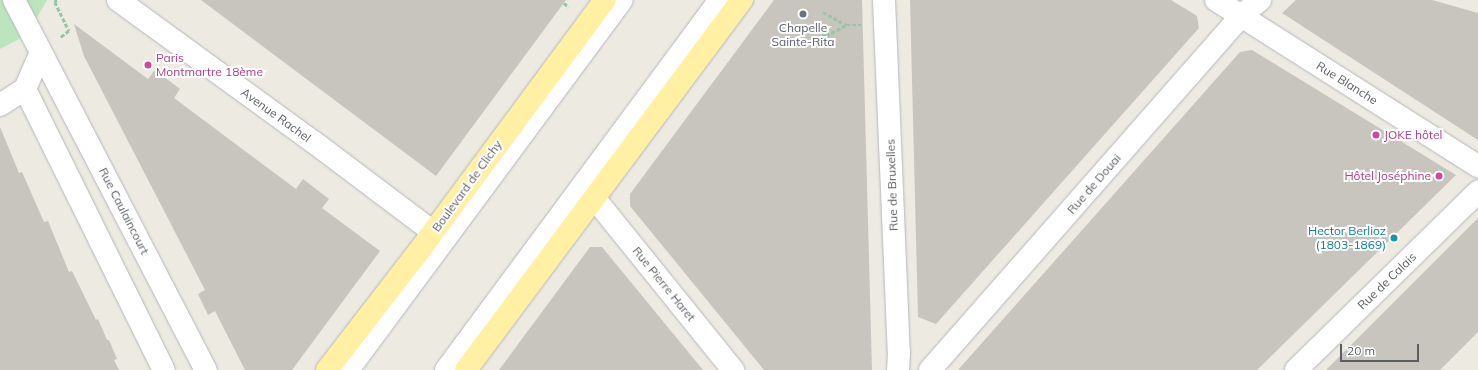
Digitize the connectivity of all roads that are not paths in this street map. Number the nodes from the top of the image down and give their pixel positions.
1 (14, 0) edge
2 (118, 0) edge
3 (605, 0) edge
4 (622, 0) edge
5 (720, 0) edge
6 (742, 0) edge
7 (884, 0) edge
8 (1216, 0) edge
9 (1260, 0) edge
10 (1241, 16) junction
11 (41, 52) junction
12 (26, 89) junction
13 (0, 105) edge
14 (1478, 166) edge
15 (1478, 192) edge
16 (595, 199) junction
17 (433, 232) junction
18 (164, 370) edge
19 (206, 370) edge
20 (327, 370) edge
21 (348, 370) edge
22 (446, 370) edge
23 (466, 370) edge
24 (733, 370) edge
25 (898, 370) edge
26 (930, 370) edge
27 (1296, 370) edge

1 - 11 street, Rue Caulaincourt
2 - 17 street, Avenue Rachel
3 - 17 main road, Boulevard de Clichy
4 - 21 street, Boulevard de Clichy
5 - 22 street
6 - 16 main road
7 - 25 street, Rue de Bruxelles
8 - 10 street, Rue Blanche
9 - 10 street, Rue de Douai
10 - 14 street, Rue Blanche
10 - 26 street, Rue de Douai
11 - 12 street
11 - 19 street, Rue Caulaincourt
12 - 13 street
12 - 18 street
15 - 27 street, Rue de Calais
16 - 23 main road
16 - 24 street, Rue Pierre Haret
17 - 20 main road, Boulevard de Clichy

